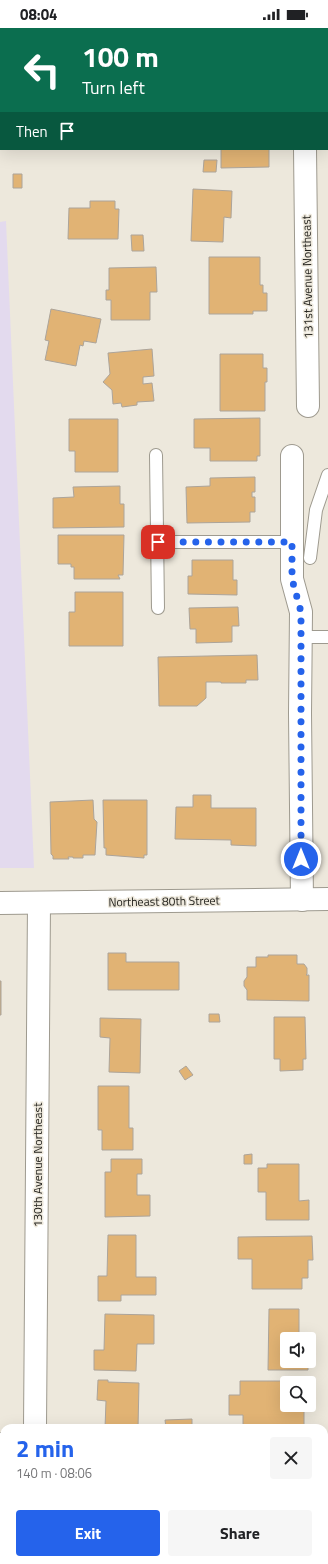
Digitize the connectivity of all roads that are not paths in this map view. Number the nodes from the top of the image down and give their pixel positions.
1 (304, 150) edge
2 (308, 406) dead end
3 (156, 454) dead end
4 (292, 456) dead end
5 (328, 475) edge
6 (158, 542) junction
7 (292, 542) junction
8 (310, 558) dead end
9 (158, 608) dead end
10 (301, 637) junction
11 (328, 637) edge
12 (328, 899) edge
13 (302, 900) junction
14 (39, 902) junction
15 (0, 903) edge
16 (35, 1424) edge

1 - 2 street, 131st Avenue Northeast
3 - 6 lane
4 - 7 street
5 - 8 lane
6 - 7 lane
6 - 9 lane
7 - 10 street
10 - 11 lane
10 - 13 street
12 - 13 street, Northeast 80th Street
13 - 14 street, Northeast 80th Street
14 - 15 street, Northeast 80th Street
14 - 16 street, 130th Avenue Northeast

